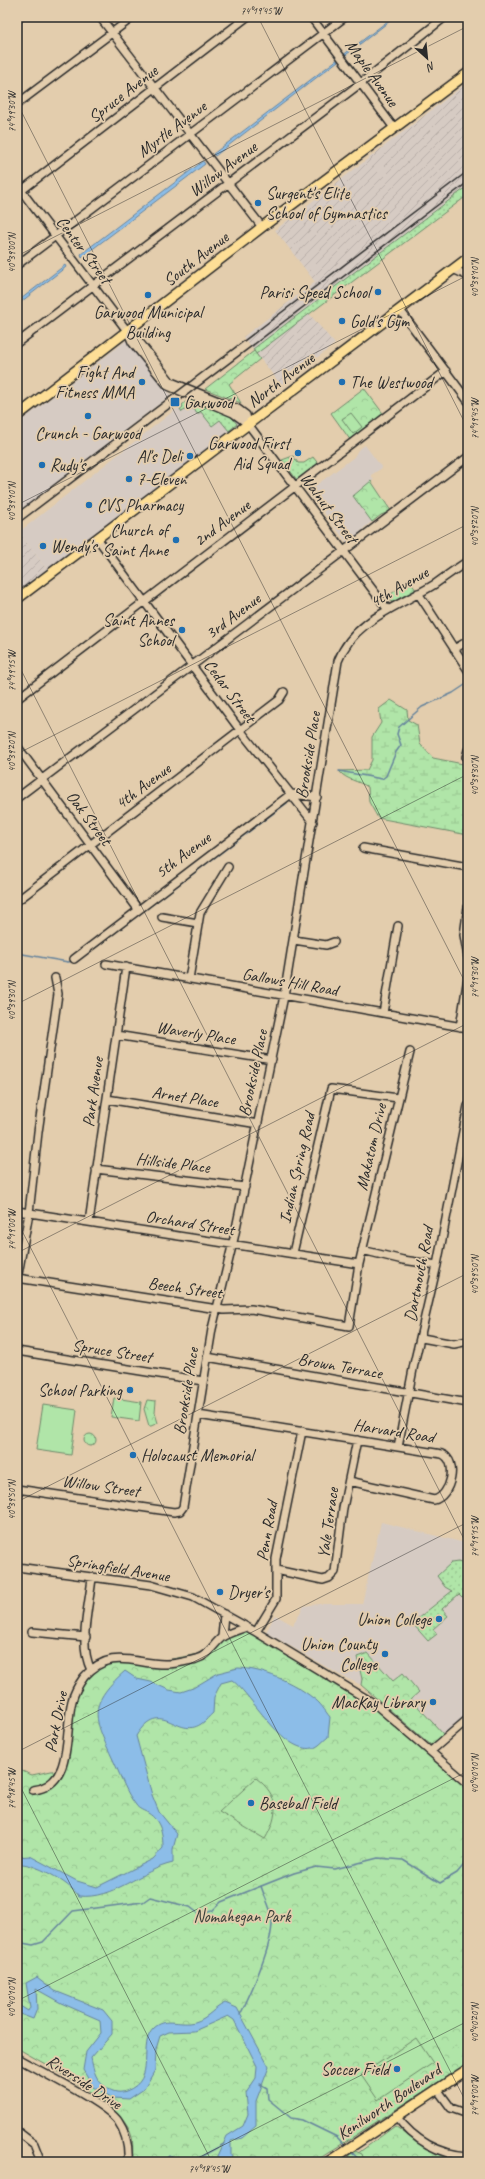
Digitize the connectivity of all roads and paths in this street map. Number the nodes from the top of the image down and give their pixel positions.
1 (20, 17) edge
2 (100, 17) edge
3 (133, 17) edge
4 (247, 17) edge
5 (311, 17) edge
6 (345, 17) edge
7 (445, 17) edge
8 (17, 20) edge
9 (112, 33) junction
10 (324, 33) junction
11 (468, 73) edge
12 (361, 83) junction
13 (156, 88) junction
14 (17, 104) edge
15 (394, 128) junction
16 (191, 134) junction
17 (228, 183) junction
18 (18, 190) edge
19 (262, 227) junction
20 (55, 236) junction
21 (468, 258) edge
22 (17, 266) edge
23 (453, 269) junction
24 (468, 276) edge
25 (93, 285) junction
26 (400, 310) junction
27 (128, 332) junction
28 (17, 343) edge
29 (446, 371) junction
30 (468, 401) edge
31 (17, 416) edge
32 (248, 424) junction
33 (468, 457) edge
34 (294, 487) junction
35 (97, 538) junction
36 (343, 552) junction
37 (468, 560) edge
38 (418, 593) junction
39 (17, 599) edge
40 (144, 602) junction
41 (388, 610) junction
42 (468, 641) edge
43 (348, 642) joint
44 (454, 649) junction
45 (192, 666) junction
46 (468, 670) edge
47 (284, 692) dead end
48 (17, 700) edge
49 (240, 730) junction
50 (17, 746) edge
51 (42, 779) junction
52 (291, 794) junction
53 (317, 797) junction
54 (17, 798) edge
55 (313, 822) junction
56 (90, 845) junction
57 (363, 848) dead end
58 (468, 866) edge
59 (228, 868) dead end
60 (17, 901) edge
61 (468, 907) edge
62 (138, 909) junction
63 (162, 917) dead end
64 (198, 923) junction
65 (398, 926) dead end
66 (294, 940) junction
67 (334, 942) dead end
68 (468, 957) edge
69 (74, 959) dead end
70 (106, 964) dead end
71 (126, 967) junction
72 (468, 977) edge
73 (55, 978) dead end
74 (189, 979) junction
75 (284, 996) junction
76 (383, 1013) junction
77 (460, 1027) junction
78 (468, 1028) edge
79 (116, 1035) junction
80 (410, 1052) dead end
81 (272, 1060) junction
82 (398, 1098) junction
83 (107, 1099) junction
84 (468, 1106) edge
85 (258, 1124) junction
86 (96, 1168) junction
87 (245, 1186) junction
88 (17, 1211) edge
89 (29, 1213) junction
90 (89, 1222) junction
91 (232, 1244) junction
92 (362, 1250) junction
93 (293, 1253) junction
94 (359, 1264) junction
95 (437, 1265) junction
96 (17, 1279) edge
97 (216, 1308) junction
98 (422, 1338) junction
99 (468, 1341) edge
100 (17, 1351) edge
101 (207, 1357) junction
102 (203, 1381) junction
103 (408, 1394) junction
104 (468, 1403) edge
105 (198, 1415) junction
106 (302, 1431) junction
107 (357, 1440) junction
108 (398, 1447) junction
109 (349, 1481) junction
110 (17, 1489) edge
111 (181, 1509) joint
112 (17, 1567) edge
113 (276, 1570) junction
114 (92, 1578) junction
115 (224, 1614) junction
116 (246, 1627) junction
117 (32, 1632) dead end
118 (256, 1632) junction
119 (86, 1637) junction
120 (222, 1637) junction
121 (91, 1670) junction
122 (468, 1719) edge
123 (431, 1751) junction
124 (468, 1784) edge
125 (33, 1790) dead end
126 (17, 2058) edge
127 (468, 2069) edge
128 (437, 2089) junction
129 (468, 2114) edge
130 (396, 2116) junction
131 (17, 2131) edge
132 (468, 2156) edge
133 (41, 2162) edge
134 (128, 2162) edge
135 (328, 2162) edge

1 - 8 street
2 - 9 street
3 - 9 street
4 - 13 street, Spruce Avenue
5 - 10 street, Maple Avenue
6 - 10 street, Myrtle Avenue
7 - 12 street, Willow Avenue
9 - 13 street
9 - 14 street
10 - 12 street, Maple Avenue
10 - 16 street, Myrtle Avenue
11 - 15 main road, South Avenue
12 - 15 street, Maple Avenue
12 - 17 street, Willow Avenue
13 - 16 street
13 - 18 street, Spruce Avenue
15 - 19 main road, South Avenue
16 - 17 street
16 - 20 street, Myrtle Avenue
17 - 19 street
17 - 25 street, Willow Avenue
18 - 20 street, Center Street
19 - 27 main road, South Avenue
20 - 22 street, Myrtle Avenue
20 - 25 street, Center Street
21 - 23 main road, North Avenue
23 - 24 street
23 - 26 main road, North Avenue
25 - 27 street, Center Street
25 - 28 street, Willow Avenue
26 - 29 street
26 - 32 main road, North Avenue
27 - 31 main road, South Avenue
27 - 32 street, Center Street
29 - 30 street
29 - 34 street, 2nd Avenue
32 - 34 street, Walnut Street
32 - 35 main road, North Avenue
33 - 36 street, 3rd Avenue
34 - 36 street, Walnut Street
34 - 40 street, 2nd Avenue
35 - 39 main road, North Avenue
35 - 40 street, Cedar Street
36 - 41 street, Walnut Street
36 - 45 street, 3rd Avenue
37 - 38 street, 4th Avenue
38 - 41 street, 4th Avenue
38 - 44 street
40 - 45 street, Cedar Street
40 - 48 street, 2nd Avenue
41 - 43 street, 4th Avenue
42 - 44 street
43 - 53 street, Brookside Place
44 - 46 street
45 - 49 street, Cedar Street
45 - 51 street, 3rd Avenue
47 - 49 street, 4th Avenue
49 - 52 street, Cedar Street
49 - 56 street, 4th Avenue
50 - 51 street, Oak Street
51 - 54 street, 3rd Avenue
51 - 56 street, Oak Street
52 - 53 street
52 - 55 street, Cedar Street
52 - 62 street, 5th Avenue
53 - 55 street, Brookside Place
55 - 66 street, Brookside Place
56 - 60 street, 4th Avenue
56 - 62 street, Oak Street
57 - 58 street
59 - 64 street
61 - 68 street
62 - 69 street, 5th Avenue
63 - 64 street
64 - 74 street
65 - 76 street
66 - 67 street
66 - 75 street, Brookside Place
70 - 71 street, Gallows Hill Road
71 - 74 street, Gallows Hill Road
71 - 79 street, Park Avenue
72 - 77 street
73 - 89 street
74 - 75 street, Gallows Hill Road
75 - 76 street, Gallows Hill Road
75 - 81 street, Brookside Place
76 - 77 street, Gallows Hill Road
77 - 78 street, Gallows Hill Road
79 - 81 street, Waverly Place
79 - 83 street, Park Avenue
80 - 82 street, Makatom Drive
81 - 85 street, Brookside Place
82 - 92 street, Makatom Drive
82 - 93 street, Indian Spring Road
83 - 85 street, Arnet Place
83 - 86 street, Park Avenue
84 - 95 street, Dartmouth Road
85 - 87 street, Brookside Place
86 - 87 street, Hillside Place
86 - 90 street, Park Avenue
87 - 91 street, Brookside Place
88 - 89 street, Orchard Street
89 - 90 street, Orchard Street
89 - 96 street
90 - 91 street, Orchard Street
91 - 93 street, Orchard Street
91 - 97 street, Brookside Place
92 - 94 street, Makatom Drive
92 - 95 street
93 - 94 street, Orchard Street
94 - 97 street, Beech Street
95 - 98 street, Dartmouth Road
96 - 97 street, Beech Street
97 - 101 street, Brookside Place
98 - 99 street
98 - 103 street, Dartmouth Road
100 - 102 street, Spruce Street
101 - 102 street, Brookside Place
101 - 103 street, Brown Terrace
102 - 105 street, Brookside Place
103 - 104 street, Brown Terrace
103 - 108 street, Dartmouth Road
105 - 106 street, Harvard Road
105 - 111 street, Brookside Place
106 - 107 street, Harvard Road
106 - 113 street, Penn Road
107 - 108 street, Harvard Road
107 - 109 street, Yale Terrace
108 - 109 street, Harvard Road
109 - 113 street, Yale Terrace
110 - 111 street, Willow Street
112 - 114 street, Springfield Avenue
113 - 118 street, Penn Road
114 - 115 street, Springfield Avenue
114 - 119 street
115 - 116 street, Springfield Avenue
115 - 120 street
116 - 118 street, Springfield Avenue
116 - 120 street, Park Drive
117 - 119 street
118 - 123 street, Springfield Avenue
119 - 121 street
120 - 121 street, Park Drive
121 - 125 street, Park Drive
122 - 123 street
123 - 124 street, Springfield Avenue
126 - 134 street, Riverside Drive
127 - 128 main road, Kenilworth Boulevard
128 - 129 street
128 - 130 main road, Kenilworth Boulevard
130 - 132 street
130 - 135 main road, Kenilworth Boulevard
131 - 133 street

